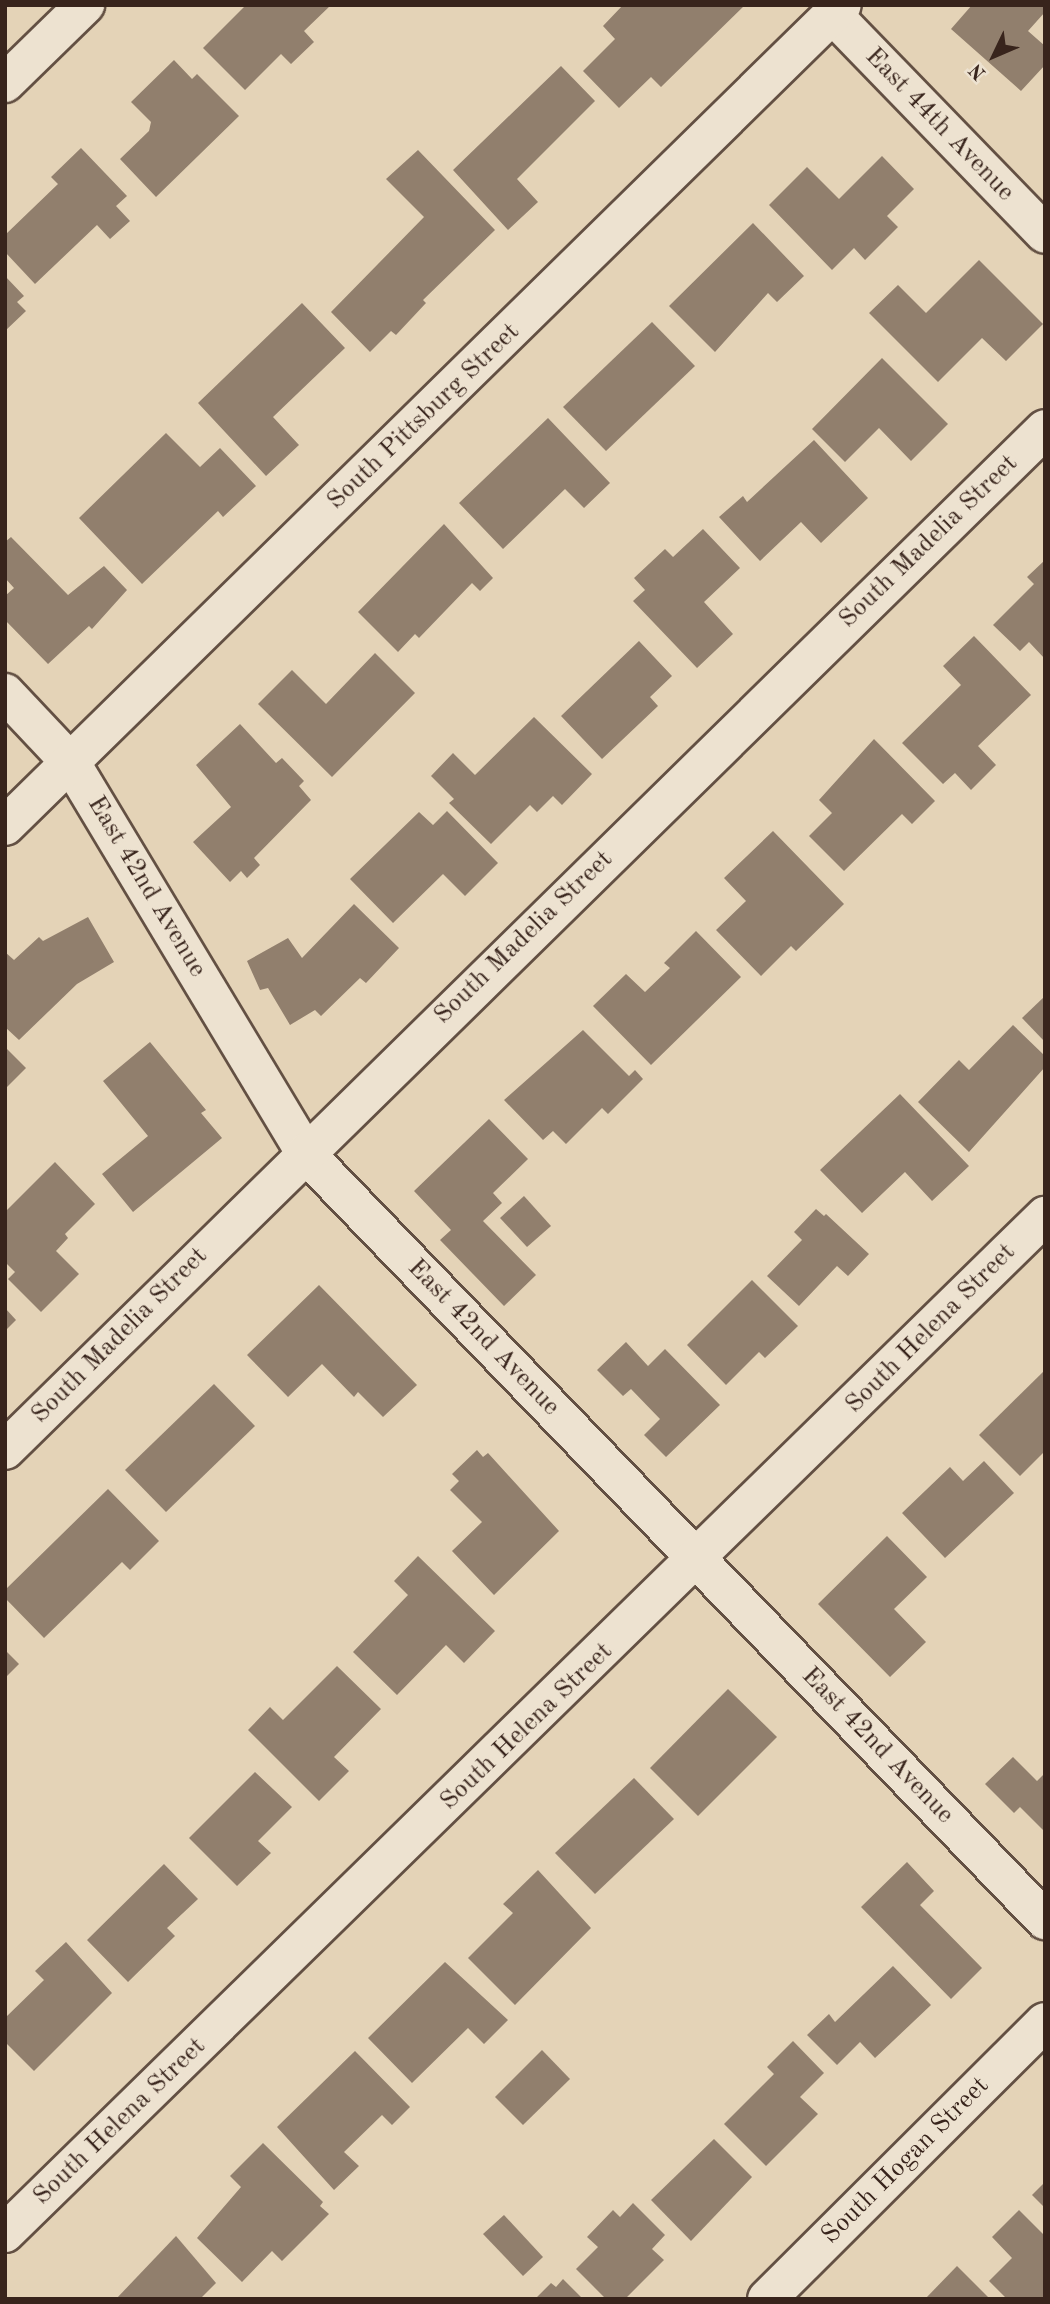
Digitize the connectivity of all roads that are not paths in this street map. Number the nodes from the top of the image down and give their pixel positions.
1 (85, 5) edge
2 (838, 10) edge
3 (5, 83) edge
4 (1045, 234) edge
5 (1045, 429) edge
6 (5, 693) edge
7 (71, 763) junction
8 (5, 827) edge
9 (305, 1153) junction
10 (1045, 1216) edge
11 (5, 1450) edge
12 (697, 1561) junction
13 (1045, 1920) edge
14 (1045, 2022) edge
15 (5, 2233) edge
16 (767, 2299) edge

1 - 3 street
2 - 4 street, East 44th Avenue
2 - 7 street, South Pittsburg Street
5 - 9 street, South Madelia Street
6 - 7 street, East 42nd Avenue
7 - 8 street, South Pittsburg Street
7 - 9 street, East 42nd Avenue
9 - 11 street, South Madelia Street
9 - 12 street, East 42nd Avenue
10 - 12 street, South Helena Street
12 - 13 street, East 42nd Avenue
12 - 15 street, South Helena Street
14 - 16 street, South Hogan Street

